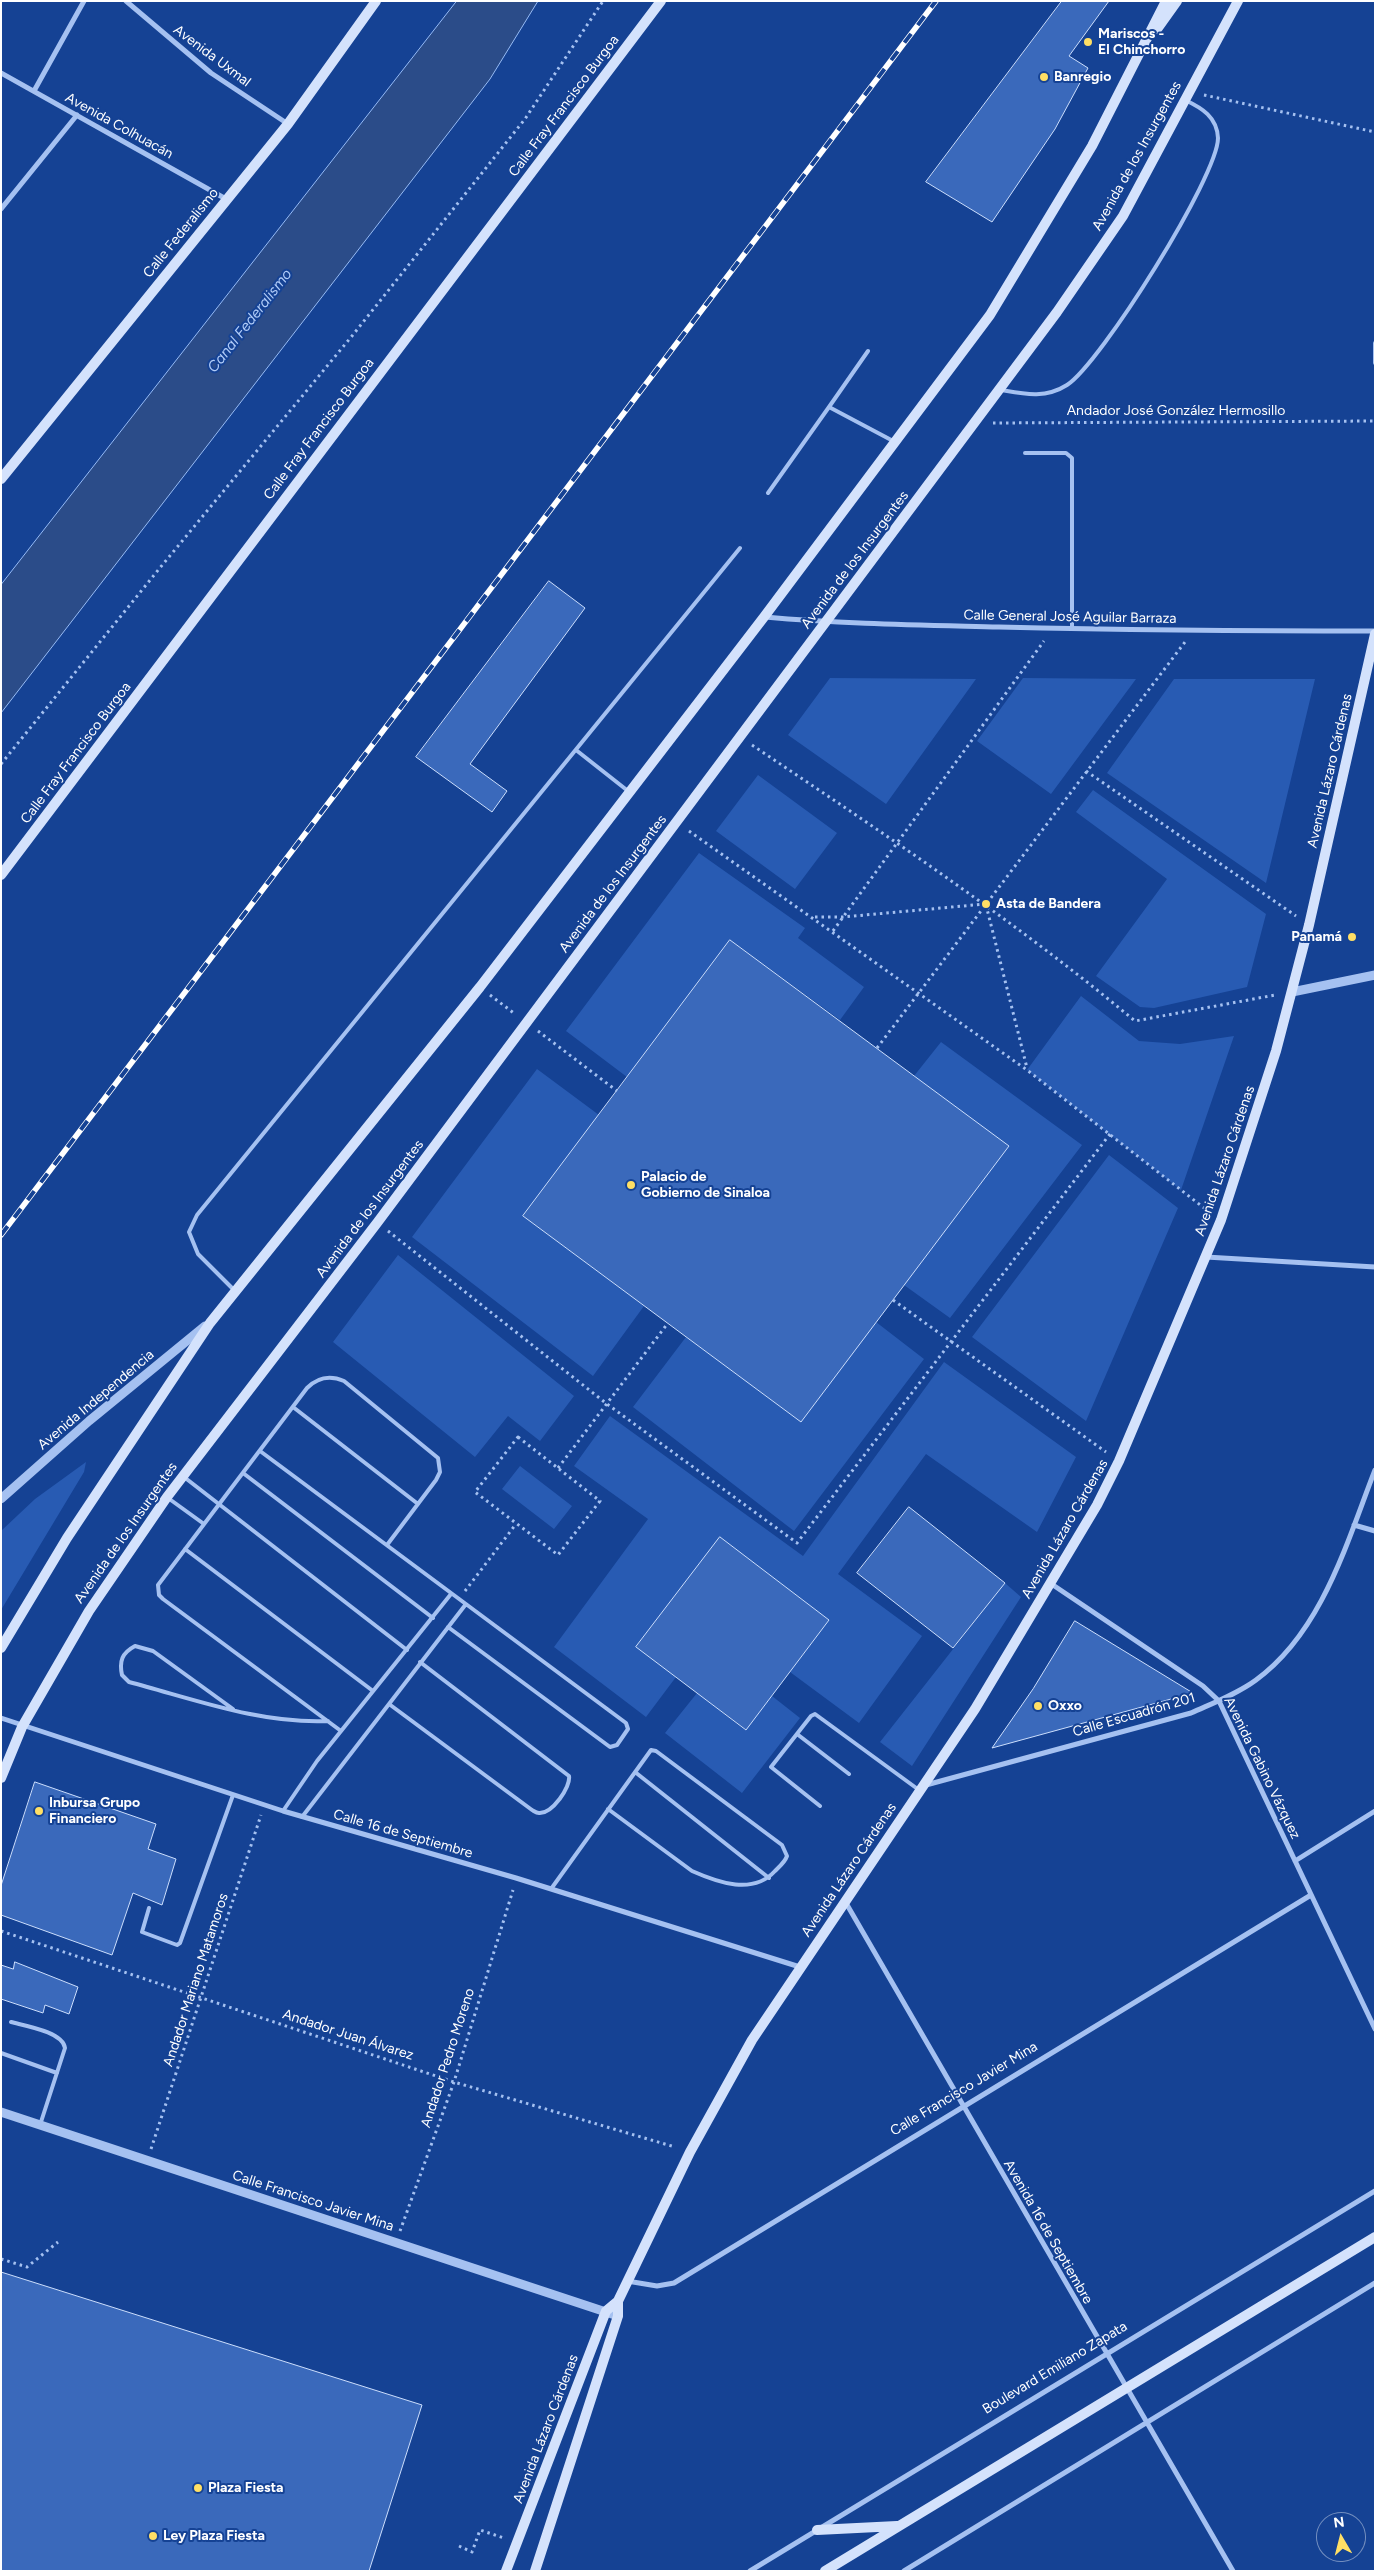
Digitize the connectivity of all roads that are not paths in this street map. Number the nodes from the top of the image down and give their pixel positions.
1 (84, 1) edge
2 (126, 1) edge
3 (376, 1) edge
4 (661, 1) edge
5 (1166, 1) edge
6 (1177, 1) edge
7 (1238, 1) edge
8 (1136, 60) junction
9 (1, 73) edge
10 (34, 91) junction
11 (1188, 96) junction
12 (77, 115) junction
13 (288, 124) junction
14 (226, 198) junction
15 (1, 209) edge
16 (1375, 343) edge
17 (868, 351) dead end
18 (1375, 363) edge
19 (1000, 390) junction
20 (828, 407) junction
21 (895, 442) junction
22 (1025, 453) dead end
23 (1, 479) edge
24 (768, 493) dead end
25 (740, 548) dead end
26 (764, 617) junction
27 (825, 623) junction
28 (1072, 629) junction
29 (1375, 633) edge
30 (576, 750) junction
31 (630, 792) junction
32 (1, 875) edge
33 (1375, 975) edge
34 (1292, 992) junction
35 (1206, 1257) junction
36 (1375, 1267) edge
37 (235, 1291) junction
38 (210, 1323) junction
39 (293, 1407) junction
40 (260, 1451) junction
41 (1375, 1470) edge
42 (243, 1473) junction
43 (182, 1476) junction
44 (167, 1496) junction
45 (1, 1500) edge
46 (219, 1504) junction
47 (418, 1504) junction
48 (204, 1524) junction
49 (1354, 1525) junction
50 (1375, 1531) edge
51 (387, 1546) junction
52 (185, 1549) junction
53 (1050, 1583) junction
54 (452, 1594) junction
55 (466, 1604) junction
56 (433, 1618) junction
57 (448, 1627) junction
58 (1, 1648) edge
59 (407, 1650) junction
60 (420, 1662) junction
61 (373, 1691) junction
62 (1219, 1701) junction
63 (389, 1704) junction
64 (234, 1710) junction
65 (1, 1718) edge
66 (328, 1721) junction
67 (22, 1727) junction
68 (341, 1731) junction
69 (796, 1734) junction
70 (635, 1772) junction
71 (849, 1774) dead end
72 (1, 1778) edge
73 (921, 1788) junction
74 (233, 1795) junction
75 (820, 1806) dead end
76 (608, 1809) junction
77 (283, 1811) junction
78 (1375, 1811) edge
79 (302, 1817) junction
80 (1294, 1861) junction
81 (769, 1878) junction
82 (551, 1889) junction
83 (1311, 1895) junction
84 (845, 1902) junction
85 (149, 1908) dead end
86 (800, 1967) junction
87 (11, 2022) dead end
88 (1375, 2029) edge
89 (1, 2053) edge
90 (57, 2073) junction
91 (962, 2106) junction
92 (1, 2112) edge
93 (40, 2125) junction
94 (1375, 2191) edge
95 (1375, 2237) edge
96 (627, 2281) junction
97 (1375, 2283) edge
98 (618, 2301) junction
99 (606, 2311) junction
100 (618, 2316) junction
101 (1105, 2353) junction
102 (1125, 2387) junction
103 (1146, 2422) junction
104 (898, 2526) junction
105 (817, 2530) junction
106 (506, 2571) edge
107 (535, 2571) edge
108 (750, 2571) edge
109 (825, 2571) edge
110 (904, 2571) edge
111 (1234, 2571) edge

1 - 10 street
2 - 13 street, Avenida Uxmal
3 - 13 main road, Calle Federalismo
4 - 32 main road, Calle Fray Francisco Burgoa
5 - 8 main road
6 - 8 main road
7 - 11 main road, Avenida de los Insurgentes
8 - 21 main road
9 - 10 street, Avenida Colhuacán
10 - 12 street, Avenida Colhuacán
11 - 19 main road, Avenida de los Insurgentes
11 - 19 lane
12 - 14 street, Avenida Colhuacán
12 - 15 street
13 - 14 main road, Calle Federalismo
14 - 23 main road, Calle Federalismo
16 - 18 lane
17 - 20 lane
19 - 27 main road, Avenida de los Insurgentes
20 - 21 lane
20 - 24 lane
21 - 26 main road
22 - 28 lane
25 - 30 lane
26 - 27 street, Calle General José Aguilar Barraza
26 - 31 main road
27 - 28 street, Calle General José Aguilar Barraza
27 - 43 main road, Avenida de los Insurgentes
28 - 29 street, Calle General José Aguilar Barraza
29 - 34 main road, Avenida Lázaro Cárdenas
30 - 31 lane
30 - 37 lane
31 - 37 main road
33 - 34 street
34 - 35 main road, Avenida Lázaro Cárdenas
35 - 36 street
35 - 53 main road, Avenida Lázaro Cárdenas
37 - 38 main road
38 - 45 street, Avenida Independencia
38 - 58 main road
39 - 40 lane
39 - 47 lane
39 - 47 lane
40 - 42 lane
40 - 51 lane
41 - 49 street, Calle Escuadrón 201
42 - 46 lane
42 - 56 lane
43 - 44 main road, Avenida de los Insurgentes
43 - 46 lane
44 - 48 lane
44 - 67 main road, Avenida de los Insurgentes
46 - 48 lane
46 - 59 lane
47 - 51 lane
48 - 52 lane
49 - 50 street
49 - 62 street, Calle Escuadrón 201
51 - 54 lane
52 - 61 lane
52 - 66 lane
53 - 62 street, Avenida Gabino Vázquez
53 - 73 main road, Avenida Lázaro Cárdenas
54 - 55 lane
54 - 56 lane
55 - 57 lane
55 - 57 lane
56 - 59 lane
57 - 60 lane
59 - 61 lane
60 - 63 lane
60 - 63 lane
61 - 68 lane
62 - 73 street, Calle Escuadrón 201
62 - 80 street, Avenida Gabino Vázquez
63 - 79 lane
64 - 64 lane
64 - 66 lane
65 - 67 street, Calle 16 de Septiembre
66 - 68 lane
67 - 72 main road, Avenida de los Insurgentes
67 - 74 street, Calle 16 de Septiembre
68 - 77 lane
69 - 71 lane
69 - 73 lane
69 - 75 lane
70 - 76 lane
70 - 81 lane
70 - 81 lane
73 - 84 main road, Avenida Lázaro Cárdenas
74 - 77 street, Calle 16 de Septiembre
74 - 85 lane
76 - 81 lane
76 - 82 lane
77 - 79 street, Calle 16 de Septiembre
78 - 80 street
79 - 82 street, Calle 16 de Septiembre
80 - 83 street, Avenida Gabino Vázquez
82 - 86 street, Calle 16 de Septiembre
83 - 88 street, Avenida Gabino Vázquez
83 - 91 street, Calle Francisco Javier Mina
84 - 86 main road, Avenida Lázaro Cárdenas
84 - 91 street, Avenida 16 de Septiembre
86 - 96 main road, Avenida Lázaro Cárdenas
87 - 90 lane
89 - 90 lane
90 - 93 lane
91 - 96 street, Calle Francisco Javier Mina
91 - 101 street, Avenida 16 de Septiembre
92 - 93 street, Calle Francisco Javier Mina
93 - 99 street, Calle Francisco Javier Mina
94 - 101 street, Boulevard Emiliano Zapata
95 - 102 main road
96 - 98 main road, Avenida Lázaro Cárdenas
97 - 103 street
98 - 99 main road, Avenida Lázaro Cárdenas
98 - 100 main road, Avenida Lázaro Cárdenas
99 - 100 street, Calle Francisco Javier Mina
99 - 106 main road, Avenida Lázaro Cárdenas
100 - 107 main road, Avenida Lázaro Cárdenas
101 - 102 street, Avenida 16 de Septiembre
101 - 105 street, Boulevard Emiliano Zapata
102 - 103 street, Avenida 16 de Septiembre
102 - 104 main road
103 - 110 street
103 - 111 street, Avenida 16 de Septiembre
104 - 105 main road
104 - 109 main road
105 - 108 street, Boulevard Emiliano Zapata

